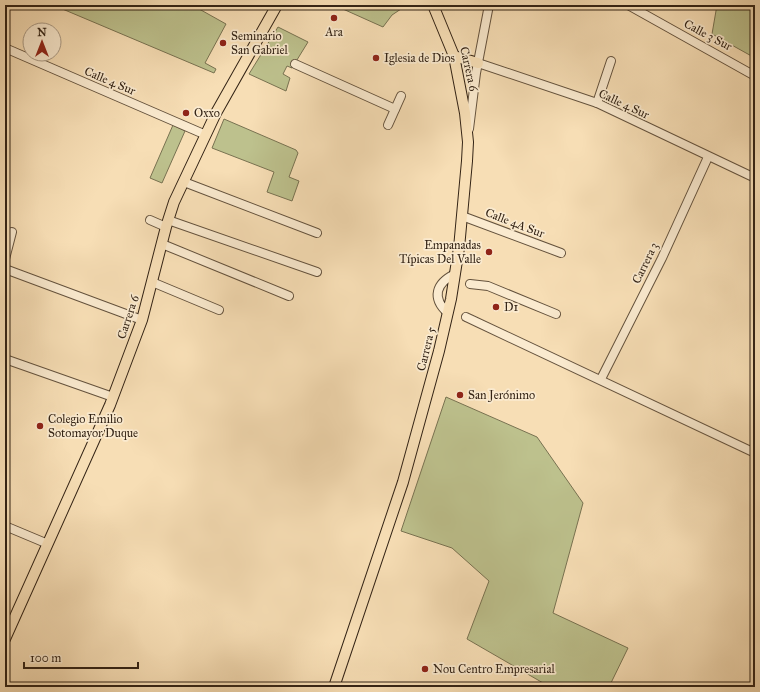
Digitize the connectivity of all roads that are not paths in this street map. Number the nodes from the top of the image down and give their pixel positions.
1 (277, 5) edge
2 (433, 5) edge
3 (489, 5) edge
4 (628, 5) edge
5 (5, 48) edge
6 (454, 56) junction
7 (611, 61) dead end
8 (478, 63) junction
9 (295, 64) dead end
10 (755, 76) edge
11 (401, 96) dead end
12 (597, 103) junction
13 (395, 109) junction
14 (388, 125) dead end
15 (206, 135) junction
16 (468, 142) junction
17 (708, 157) junction
18 (755, 178) edge
19 (184, 182) junction
20 (462, 216) junction
21 (150, 220) dead end
22 (167, 223) junction
23 (12, 232) dead end
24 (317, 234) dead end
25 (162, 244) junction
26 (561, 253) dead end
27 (5, 259) edge
28 (5, 269) edge
29 (317, 272) dead end
30 (152, 282) junction
31 (470, 284) dead end
32 (289, 296) dead end
33 (219, 310) dead end
34 (556, 314) dead end
35 (466, 316) dead end
36 (142, 320) junction
37 (5, 359) edge
38 (601, 379) junction
39 (113, 397) junction
40 (755, 453) edge
41 (5, 526) edge
42 (48, 544) junction
43 (5, 638) edge
44 (334, 687) edge

1 - 15 main road, Carrera 6
2 - 6 main road, Carrera 6
3 - 8 street, Carrera 5
4 - 10 street, Calle 3 Sur
5 - 15 street, Calle 4 Sur
6 - 8 main road
6 - 16 main road, Carrera 6
7 - 12 street
8 - 12 street, Calle 4 Sur
8 - 16 street, Carrera 5
9 - 13 street
11 - 13 street
12 - 17 street, Calle 4 Sur
13 - 14 street
15 - 19 main road, Carrera 6
16 - 20 main road, Carrera 5
17 - 18 street, Calle 4 Sur
17 - 38 street, Carrera 3
19 - 22 main road, Carrera 6
19 - 24 street
20 - 26 street, Calle 4A Sur
20 - 44 main road, Carrera 5
21 - 22 street
22 - 25 main road, Carrera 6
22 - 29 street
23 - 27 street
25 - 30 main road, Carrera 6
25 - 32 street
28 - 36 street
30 - 33 street
30 - 36 main road, Carrera 6
31 - 34 street
35 - 38 street
36 - 39 main road, Carrera 6
37 - 39 street
38 - 40 street
39 - 42 main road, Carrera 6
41 - 42 street
42 - 43 main road, Carrera 6

